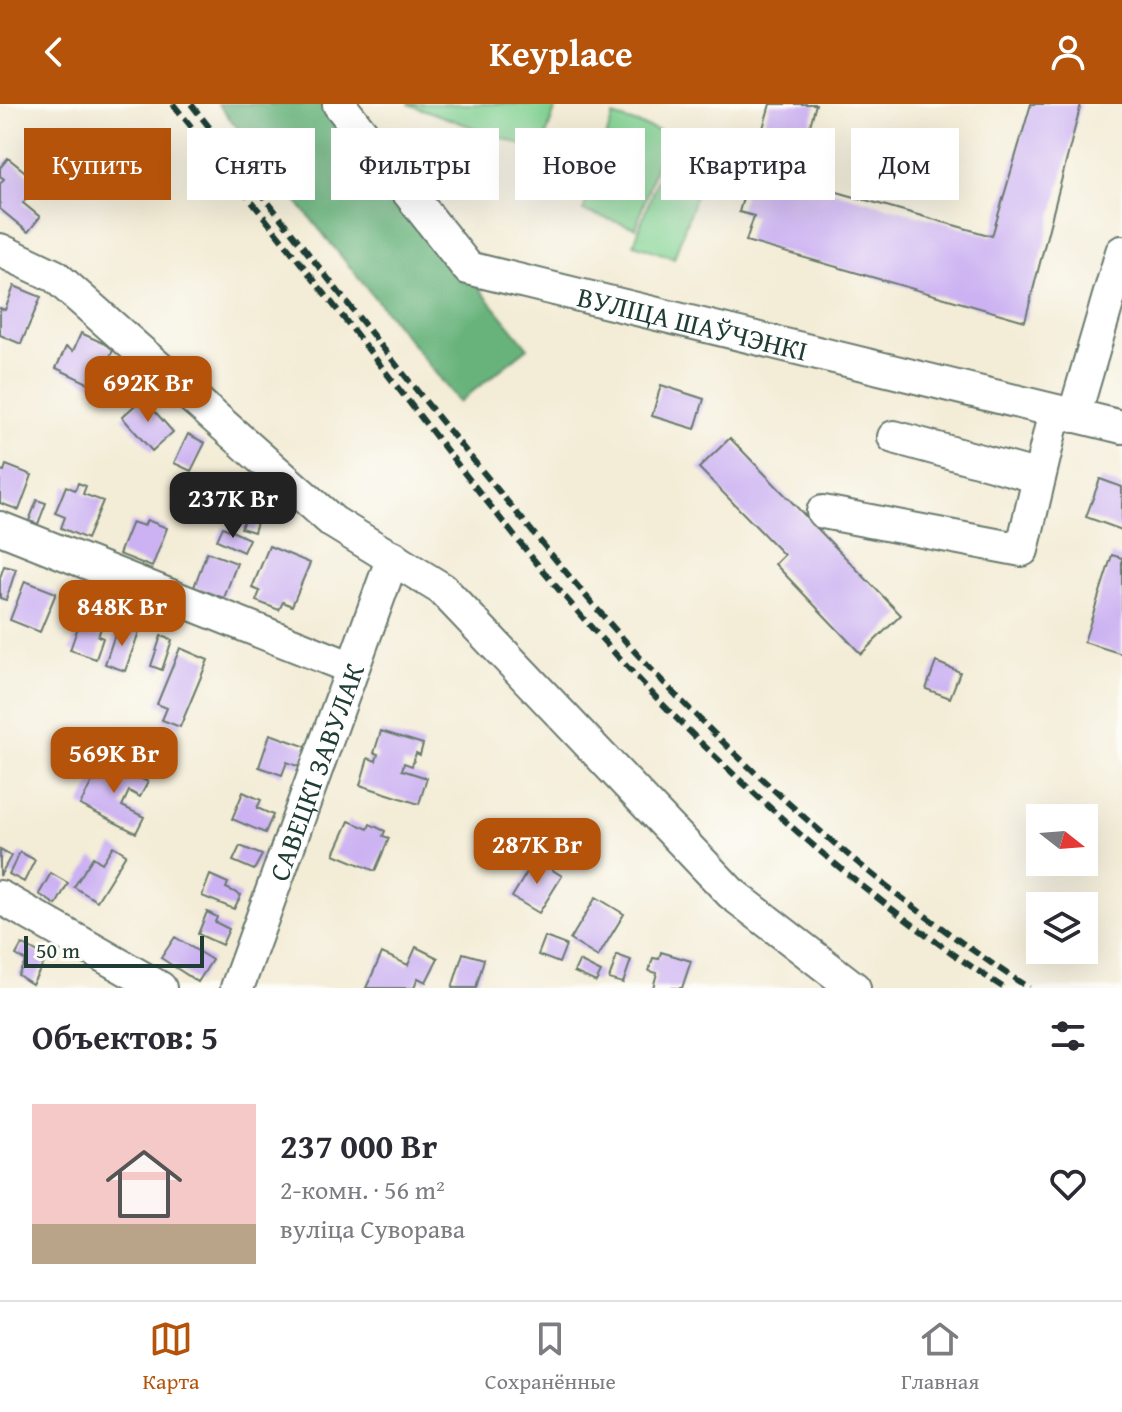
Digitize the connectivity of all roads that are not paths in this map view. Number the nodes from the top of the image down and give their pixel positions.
1 (339, 104) edge
2 (0, 250) edge
3 (1122, 252) edge
4 (1065, 413) junction
5 (1122, 427) edge
6 (894, 437) dead end
7 (1039, 477) junction
8 (823, 512) dead end
9 (0, 528) edge
10 (393, 557) junction
11 (352, 668) junction
12 (0, 897) edge
13 (160, 988) edge
14 (237, 988) edge
15 (854, 988) edge

1 - 4 street, ВУЛІЦА ШАЎЧЭНКІ
2 - 10 street
3 - 4 street
4 - 5 street, ВУЛІЦА ШАЎЧЭНКІ
4 - 7 street
6 - 7 street
7 - 8 street
9 - 11 street
10 - 11 street, САВЕЦКІ ЗАВУЛАК
10 - 15 street
11 - 14 street, САВЕЦКІ ЗАВУЛАК
12 - 13 street

